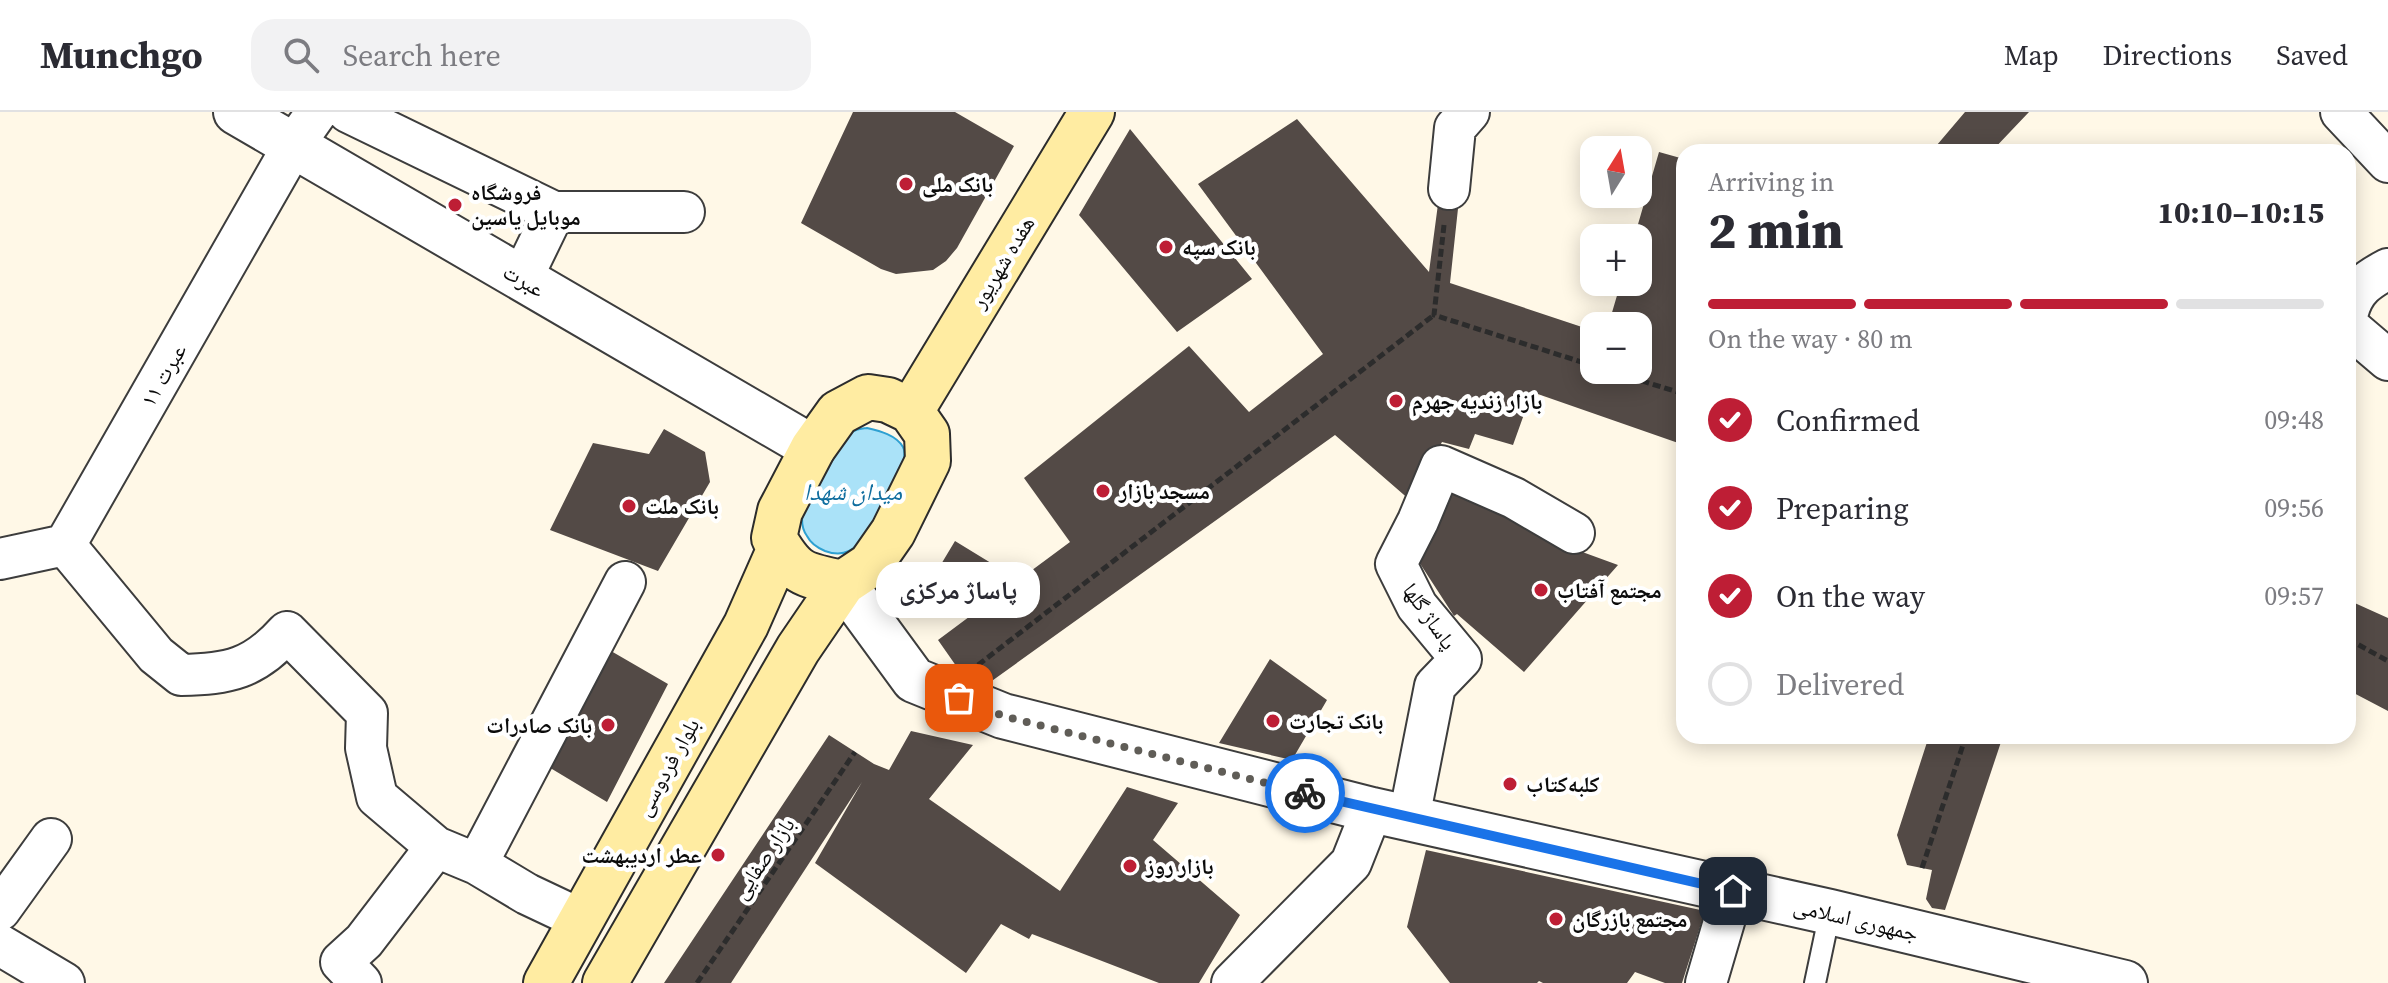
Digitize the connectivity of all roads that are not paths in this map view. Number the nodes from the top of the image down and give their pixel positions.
1 (236, 112) edge
2 (348, 112) edge
3 (1092, 112) edge
4 (2341, 112) edge
5 (1450, 117) edge
6 (305, 129) edge
7 (2388, 162) edge
8 (1449, 189) road end
9 (554, 212) junction
10 (684, 212) dead end
11 (2388, 269) edge
12 (522, 278) junction
13 (2356, 292) edge
14 (2356, 333) edge
15 (2388, 360) edge
16 (911, 411) junction
17 (813, 448) junction
18 (1574, 533) dead end
19 (65, 545) junction
20 (780, 548) junction
21 (0, 559) edge
22 (625, 582) dead end
23 (843, 583) junction
24 (1391, 814) junction
25 (51, 839) dead end
26 (436, 847) junction
27 (477, 864) junction
28 (1733, 891) junction
29 (0, 910) edge
30 (1830, 912) junction
31 (582, 920) junction
32 (0, 945) edge
33 (64, 983) edge
34 (361, 983) edge
35 (546, 983) edge
36 (605, 983) edge
37 (1232, 983) edge
38 (1706, 983) edge
39 (1815, 983) edge
40 (2125, 983) edge

1 - 6 street, عبرت
2 - 9 street
3 - 16 main road, هفده شهریور
4 - 7 street
5 - 8 street
6 - 12 street, عبرت
6 - 19 street, عبرت ۱۱
9 - 10 street
9 - 12 street
11 - 13 street
12 - 17 street, عبرت
14 - 15 street
16 - 17 main road
16 - 23 main road
17 - 20 main road
18 - 24 street, پاساژ گلها
19 - 21 street
19 - 26 street
20 - 23 main road
20 - 31 main road, بلوار فردوسی
22 - 27 street
23 - 24 street, جمهوری اسلامی
23 - 36 main road
24 - 28 street, جمهوری اسلامی
24 - 37 street
25 - 29 street
26 - 27 street
26 - 34 street
27 - 31 street
28 - 30 street, جمهوری اسلامی
28 - 38 street
30 - 39 lane
30 - 40 street, جمهوری اسلامی
31 - 35 main road, بلوار فردوسی
32 - 33 street

